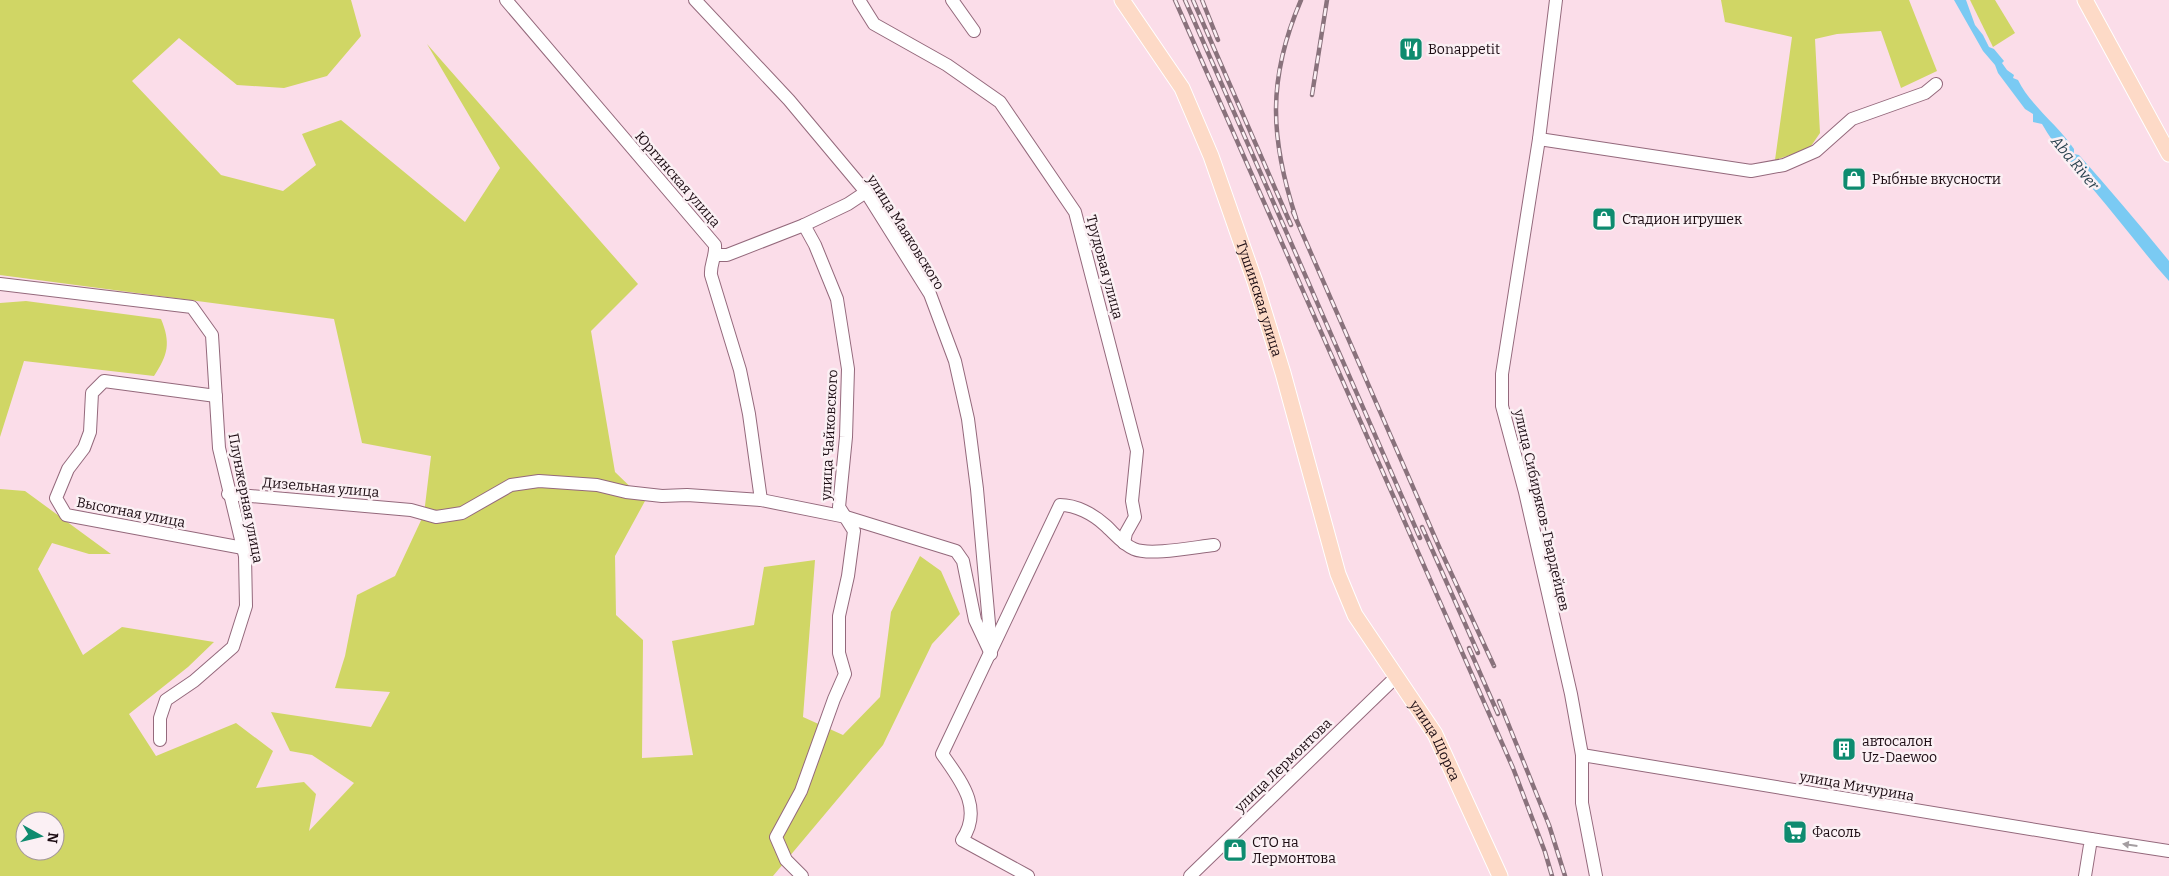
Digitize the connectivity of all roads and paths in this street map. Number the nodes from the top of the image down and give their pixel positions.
1 (506, 0) edge
2 (695, 0) edge
3 (859, 0) edge
4 (952, 0) edge
5 (1122, 0) edge
6 (1556, 0) edge
7 (2085, 0) edge
8 (974, 32) dead end
9 (1936, 84) dead end
10 (1540, 139) junction
11 (2169, 154) edge
12 (866, 192) junction
13 (804, 225) junction
14 (716, 255) junction
15 (0, 284) edge
16 (216, 396) junction
17 (228, 494) junction
18 (761, 500) junction
19 (846, 517) junction
20 (1124, 543) junction
21 (1214, 545) dead end
22 (243, 548) junction
23 (1354, 615) joint
24 (991, 654) junction
25 (1397, 676) junction
26 (160, 740) dead end
27 (1582, 755) junction
28 (2091, 839) junction
29 (2169, 851) edge
30 (802, 876) edge
31 (1028, 876) edge
32 (1190, 876) edge
33 (1500, 876) edge
34 (1596, 876) edge
35 (2085, 876) edge

1 - 14 street, Юргинская улица
2 - 12 street, улица Маяковского
3 - 20 street, Трудовая улица
4 - 8 street
5 - 23 main road, Тушинская улица
6 - 10 street, улица Сибиряков-Гвардейцев
7 - 11 main road
9 - 10 street
10 - 27 street, улица Сибиряков-Гвардейцев
12 - 13 street
12 - 24 street, улица Маяковского
13 - 14 street
13 - 19 street, улица Чайковского
14 - 18 street
15 - 16 street, Плунжерная улица
16 - 17 street, Плунжерная улица
16 - 22 street, Высотная улица
17 - 18 street, Дизельная улица
17 - 22 street, Плунжерная улица
18 - 19 street, Дизельная улица
19 - 24 street, Дизельная улица
19 - 30 street, улица Чайковского
20 - 21 street
20 - 24 street
22 - 26 street, Плунжерная улица
23 - 25 main road, улица Щорса
24 - 31 street
25 - 32 street, улица Лермонтова
25 - 33 main road, улица Щорса
27 - 28 street, улица Мичурина
27 - 34 street, улица Сибиряков-Гвардейцев
29 -> 28 street, улица Мичурина
28 - 35 street

